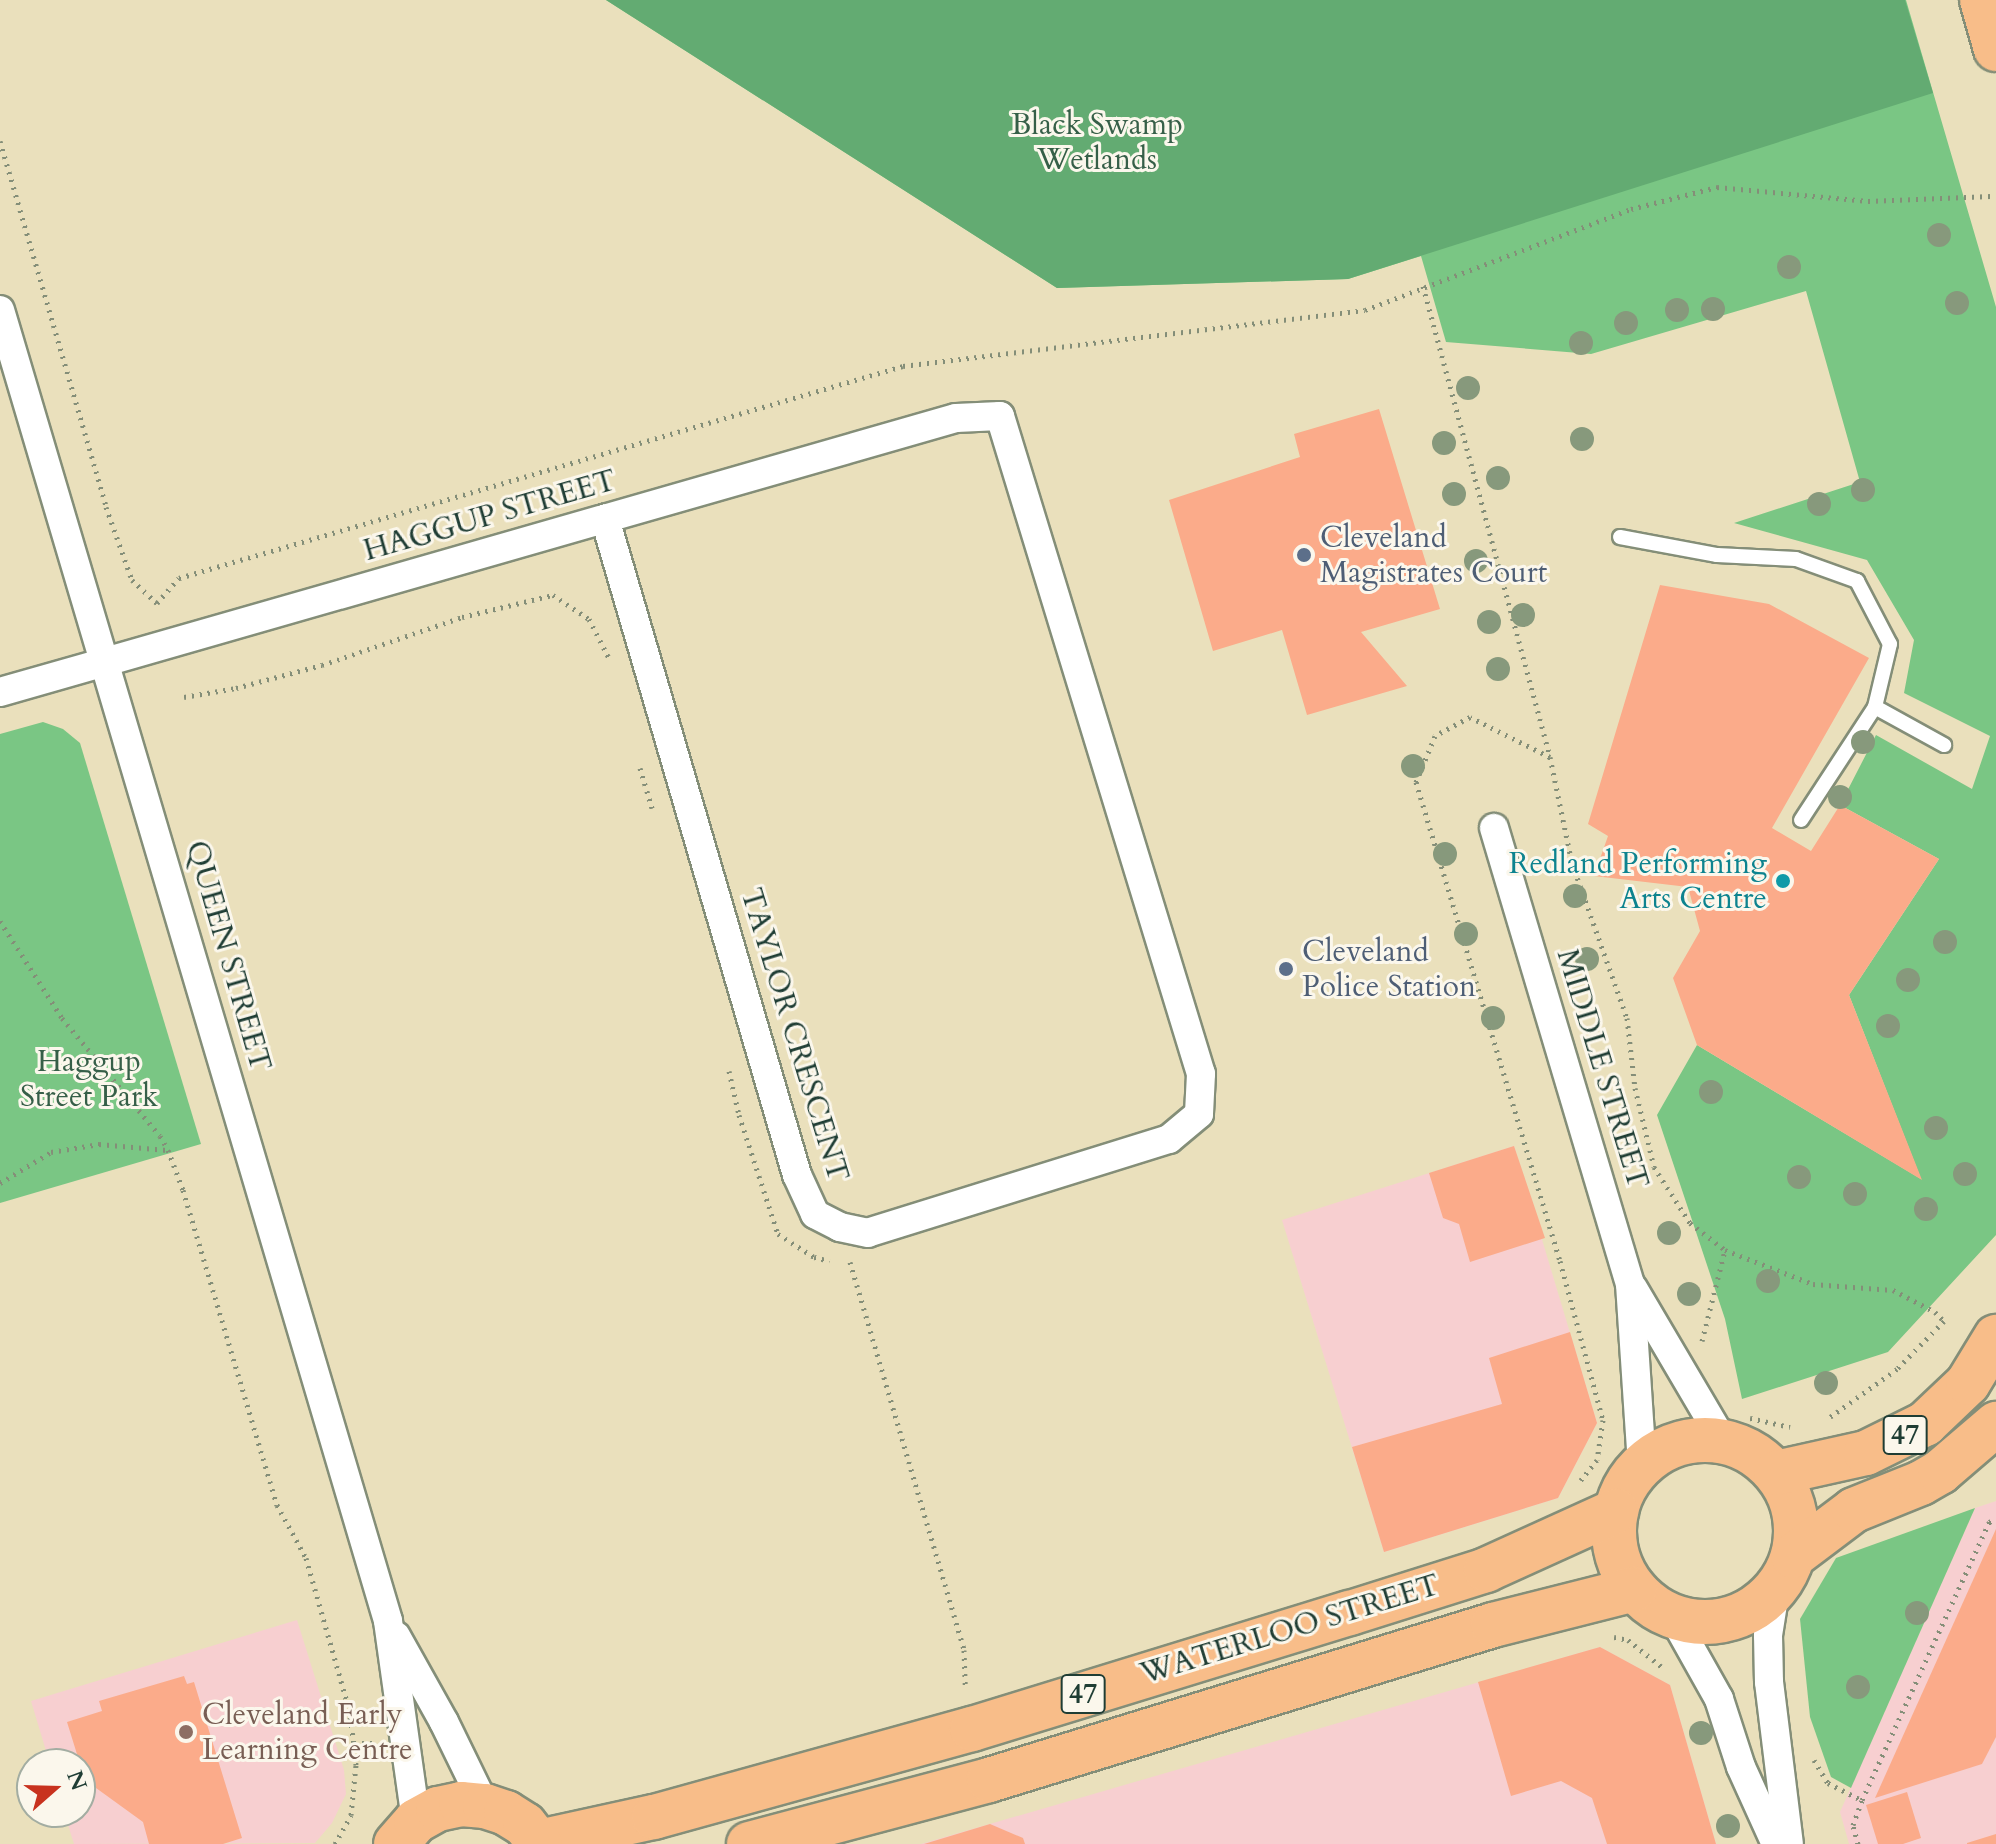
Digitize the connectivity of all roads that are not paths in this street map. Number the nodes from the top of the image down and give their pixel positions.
1 (1982, 0) edge
2 (1996, 49) edge
3 (0, 310) edge
4 (1000, 416) joint
5 (605, 519) junction
6 (1620, 537) dead end
7 (105, 662) junction
8 (0, 692) edge
9 (1875, 707) junction
10 (1944, 745) dead end
11 (1801, 820) dead end
12 (1494, 828) dead end
13 (1630, 1284) junction
14 (1996, 1337) edge
15 (1996, 1424) edge
16 (1732, 1427) junction
17 (1642, 1464) junction
18 (1776, 1473) junction
19 (1616, 1511) junction
20 (1784, 1573) junction
21 (1635, 1589) junction
22 (1673, 1617) junction
23 (388, 1621) junction
24 (485, 1806) junction
25 (406, 1833) edge
26 (540, 1843) edge
27 (749, 1844) edge
28 (1776, 1844) edge
29 (1789, 1844) edge

1 - 2 highway
3 - 7 street, QUEEN STREET
4 - 5 street, HAGGUP STREET
4 - 5 street, TAYLOR CRESCENT
5 - 7 street, HAGGUP STREET
6 - 9 lane
7 - 8 street, HAGGUP STREET
7 - 23 street, QUEEN STREET
9 - 10 lane
9 - 11 lane
12 - 13 street, MIDDLE STREET
13 - 16 street, MIDDLE STREET
13 - 17 street, MIDDLE STREET
14 - 18 highway, 47
15 - 20 highway, 47
16 - 17 highway, 47
16 - 18 highway, 47
17 - 19 highway, 47
18 - 20 highway, 47
19 - 21 highway, 47
19 - 26 highway, WATERLOO STREET / 47
20 - 22 highway, 47
20 - 29 street
21 - 22 highway, 47
21 - 27 highway, WATERLOO STREET / 47
22 - 28 street
23 - 24 street, QUEEN STREET
23 - 25 street, QUEEN STREET
24 - 25 highway, 47
24 - 26 highway, 47

